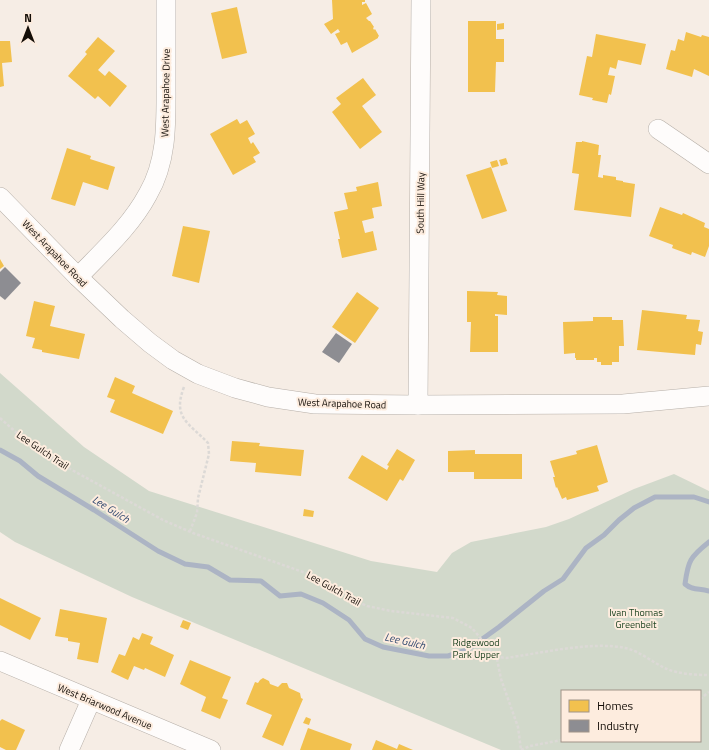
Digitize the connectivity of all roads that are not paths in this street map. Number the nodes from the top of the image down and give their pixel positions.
1 (166, 0) edge
2 (422, 0) edge
3 (658, 130) dead end
4 (709, 164) edge
5 (0, 197) edge
6 (78, 277) junction
7 (709, 396) edge
8 (418, 405) junction
9 (0, 662) edge
10 (91, 700) junction
11 (69, 750) edge
12 (211, 750) edge

1 - 6 street, West Arapahoe Drive
2 - 8 street, South Hill Way
3 - 4 street
5 - 6 street, West Arapahoe Road
6 - 8 street, West Arapahoe Road
7 - 8 street, West Arapahoe Road
9 - 10 street, West Briarwood Avenue
10 - 11 street
10 - 12 street, West Briarwood Avenue

